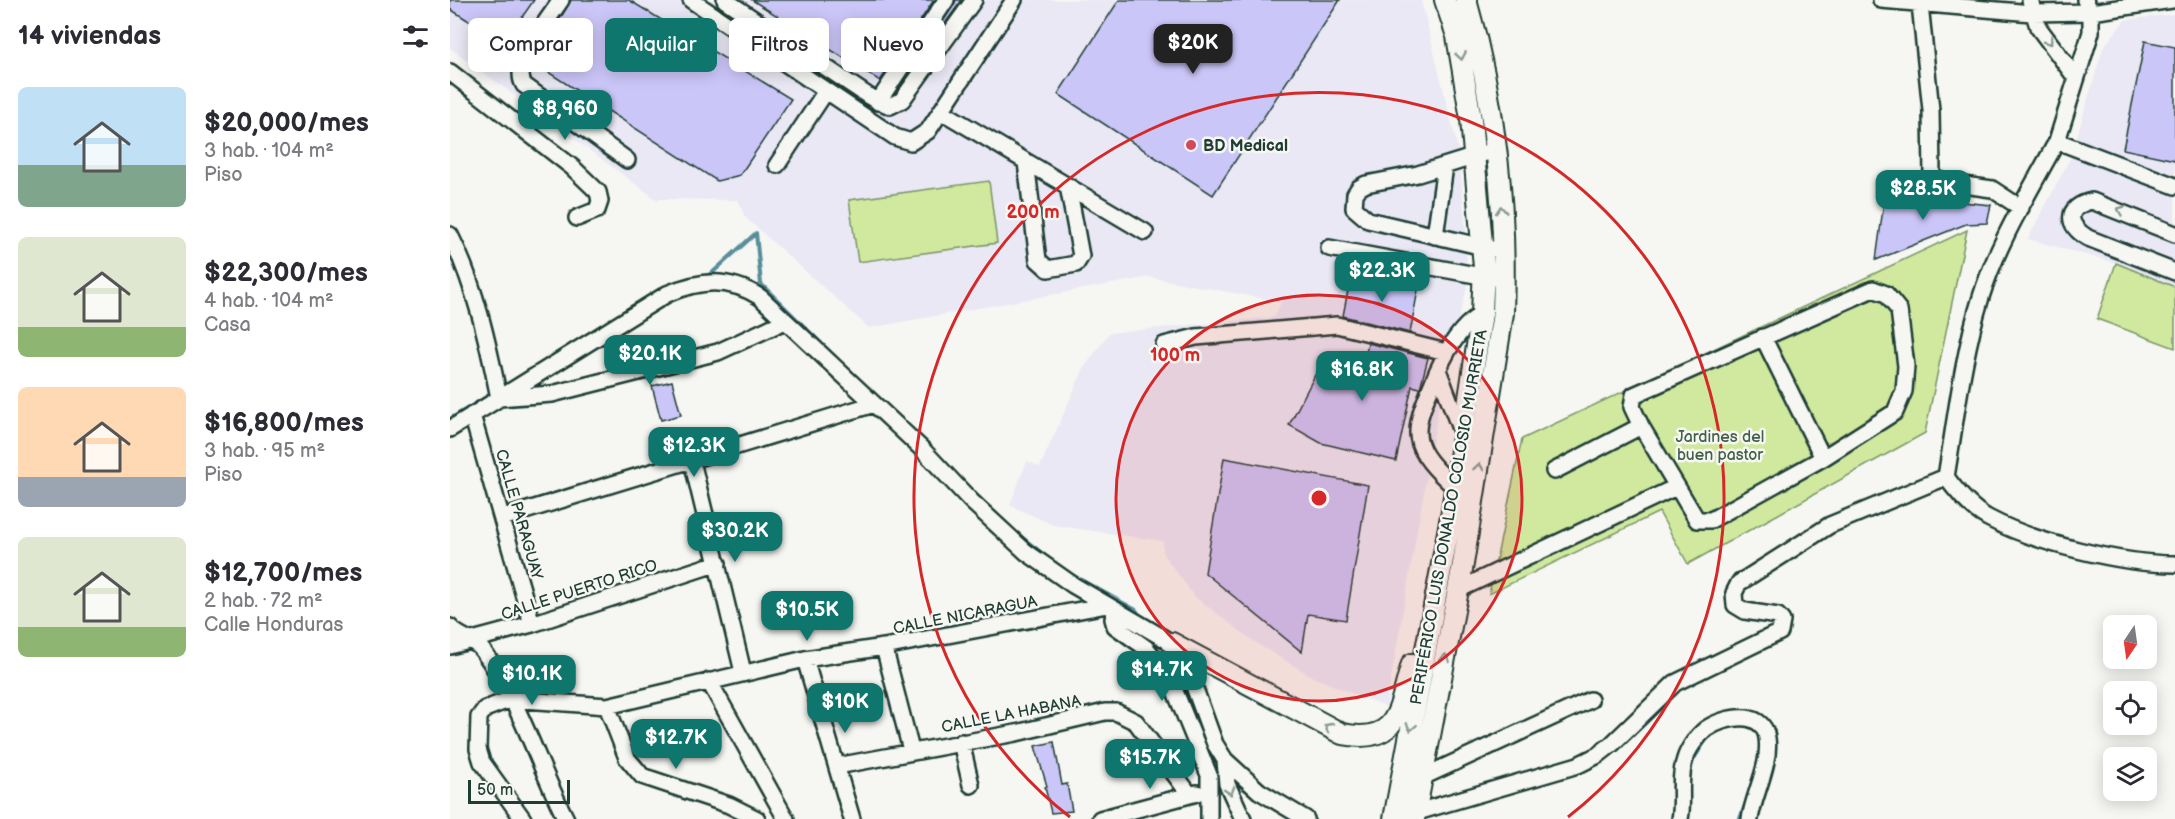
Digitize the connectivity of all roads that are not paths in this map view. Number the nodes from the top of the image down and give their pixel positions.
1 (561, 0) edge
2 (691, 0) edge
3 (724, 0) edge
4 (946, 0) edge
5 (974, 0) edge
6 (1014, 0) edge
7 (1445, 0) edge
8 (1466, 0) edge
9 (1881, 0) edge
10 (2172, 0) edge
11 (1920, 4) junction
12 (2098, 5) edge
13 (2031, 6) edge
14 (450, 72) edge
15 (2076, 78) junction
16 (826, 91) junction
17 (878, 102) junction
18 (942, 111) junction
19 (2057, 141) junction
20 (1495, 150) junction
21 (1475, 157) junction
22 (627, 160) dead end
23 (1026, 162) junction
24 (777, 165) dead end
25 (1445, 166) junction
26 (1068, 186) junction
27 (2175, 186) edge
28 (2021, 208) junction
29 (577, 218) dead end
30 (1145, 232) dead end
31 (2175, 234) edge
32 (450, 235) edge
33 (1435, 237) junction
34 (1329, 248) dead end
35 (1483, 248) junction
36 (1503, 250) junction
37 (2175, 272) edge
38 (1484, 277) junction
39 (1504, 279) junction
40 (1503, 312) junction
41 (1482, 313) junction
42 (785, 321) junction
43 (1763, 337) junction
44 (1164, 345) dead end
45 (1446, 352) junction
46 (1437, 370) junction
47 (499, 398) junction
48 (874, 404) junction
49 (472, 415) junction
50 (1641, 426) junction
51 (450, 429) edge
52 (1464, 437) junction
53 (1823, 458) junction
54 (692, 461) junction
55 (1554, 471) dead end
56 (1946, 477) junction
57 (1676, 487) junction
58 (1455, 488) junction
59 (1473, 504) junction
60 (502, 518) junction
61 (718, 563) junction
62 (2175, 564) edge
63 (1440, 576) junction
64 (1458, 590) junction
65 (1111, 608) junction
66 (532, 624) junction
67 (450, 627) edge
68 (473, 640) junction
69 (1172, 643) junction
70 (450, 646) edge
71 (884, 647) junction
72 (805, 659) junction
73 (743, 672) junction
74 (709, 681) junction
75 (511, 699) junction
76 (1590, 700) dead end
77 (607, 706) junction
78 (961, 742) junction
79 (911, 750) junction
80 (1225, 760) junction
81 (837, 766) junction
82 (1422, 778) junction
83 (971, 785) dead end
84 (1400, 786) junction
85 (1209, 789) junction
86 (1190, 795) junction
87 (1414, 816) edge
88 (523, 819) edge
89 (566, 819) edge
90 (757, 819) edge
91 (786, 819) edge
92 (852, 819) edge
93 (1100, 819) edge
94 (1209, 819) edge
95 (1243, 819) edge
96 (1306, 819) edge
97 (1394, 819) edge
98 (1680, 819) edge
99 (1750, 819) edge

1 - 22 street
2 - 16 street
3 - 17 street
4 - 17 street
5 - 17 street
6 - 18 street
7 -> 21 main road, PERIFÉRICO LUIS DONALDO COLOSIO MURRIETA
8 - 20 main road, PERIFÉRICO LUIS DONALDO COLOSIO MURRIETA
9 - 11 street
10 - 12 street
11 - 13 street
11 - 28 street
12 - 13 street
12 - 15 street
13 -> 15 street
14 - 29 street
15 - 19 street
16 - 18 street
16 - 24 street
18 - 23 street
19 - 27 street
19 - 28 street
20 - 21 street
36 -> 20 main road, PERIFÉRICO LUIS DONALDO COLOSIO MURRIETA
21 - 25 street
21 - 35 main road, PERIFÉRICO LUIS DONALDO COLOSIO MURRIETA
23 - 26 street
23 - 26 street
25 - 33 street
25 - 33 street
26 - 30 street
28 - 56 street
31 -> 37 street
32 - 47 street
33 - 35 street
34 - 38 street
35 - 36 street
35 - 38 main road, PERIFÉRICO LUIS DONALDO COLOSIO MURRIETA
36 - 39 main road, PERIFÉRICO LUIS DONALDO COLOSIO MURRIETA
38 - 39 street
38 - 41 main road, PERIFÉRICO LUIS DONALDO COLOSIO MURRIETA
39 - 40 main road, PERIFÉRICO LUIS DONALDO COLOSIO MURRIETA
40 - 41 street
59 -> 40 main road, PERIFÉRICO LUIS DONALDO COLOSIO MURRIETA
41 - 45 street
41 - 52 main road, PERIFÉRICO LUIS DONALDO COLOSIO MURRIETA
42 - 47 street
42 - 47 street
42 - 48 street
43 - 50 street
43 - 53 street
43 - 53 street
44 - 45 street
45 - 46 street
46 - 52 street
46 - 58 street
47 - 49 street
48 - 54 street
48 - 65 street
49 - 51 street
49 - 60 street, CALLE PARAGUAY
50 - 55 street
50 - 57 street
52 - 58 main road, PERIFÉRICO LUIS DONALDO COLOSIO MURRIETA
53 - 57 street
54 - 60 street
54 - 61 street
56 - 62 street
56 - 87 street
57 - 64 street
58 - 59 street
58 - 63 main road, PERIFÉRICO LUIS DONALDO COLOSIO MURRIETA
59 - 64 main road, PERIFÉRICO LUIS DONALDO COLOSIO MURRIETA
60 - 66 street, CALLE PARAGUAY
61 - 66 street, CALLE PUERTO RICO
61 - 73 street
63 -> 69 main road
63 -> 84 main road, PERIFÉRICO LUIS DONALDO COLOSIO MURRIETA
82 -> 64 main road, PERIFÉRICO LUIS DONALDO COLOSIO MURRIETA
65 - 69 street
65 - 71 street, CALLE NICARAGUA
65 - 85 street
66 - 68 street, CALLE PUERTO RICO
67 - 68 street
68 - 70 street, CALLE PUERTO RICO
68 - 75 street
69 - 80 street
71 - 72 street, CALLE NICARAGUA
71 - 79 street
72 - 73 street, CALLE NICARAGUA
72 - 81 street
73 - 74 street, CALLE NICARAGUA
74 - 77 street, CALLE NICARAGUA
74 - 91 street
75 - 77 street, CALLE NICARAGUA
75 - 88 street
75 - 89 street
76 - 82 street
77 - 90 street
78 - 79 street, CALLE LA HABANA
78 - 83 street
78 - 86 street, CALLE LA HABANA
79 - 81 street, CALLE LA HABANA
80 -> 95 street
80 - 96 street
81 - 92 street
82 - 84 street
82 - 87 main road, PERIFÉRICO LUIS DONALDO COLOSIO MURRIETA
84 - 97 main road, PERIFÉRICO LUIS DONALDO COLOSIO MURRIETA
85 - 86 street
85 - 94 street
86 - 93 street
87 - 97 street
98 - 99 street

